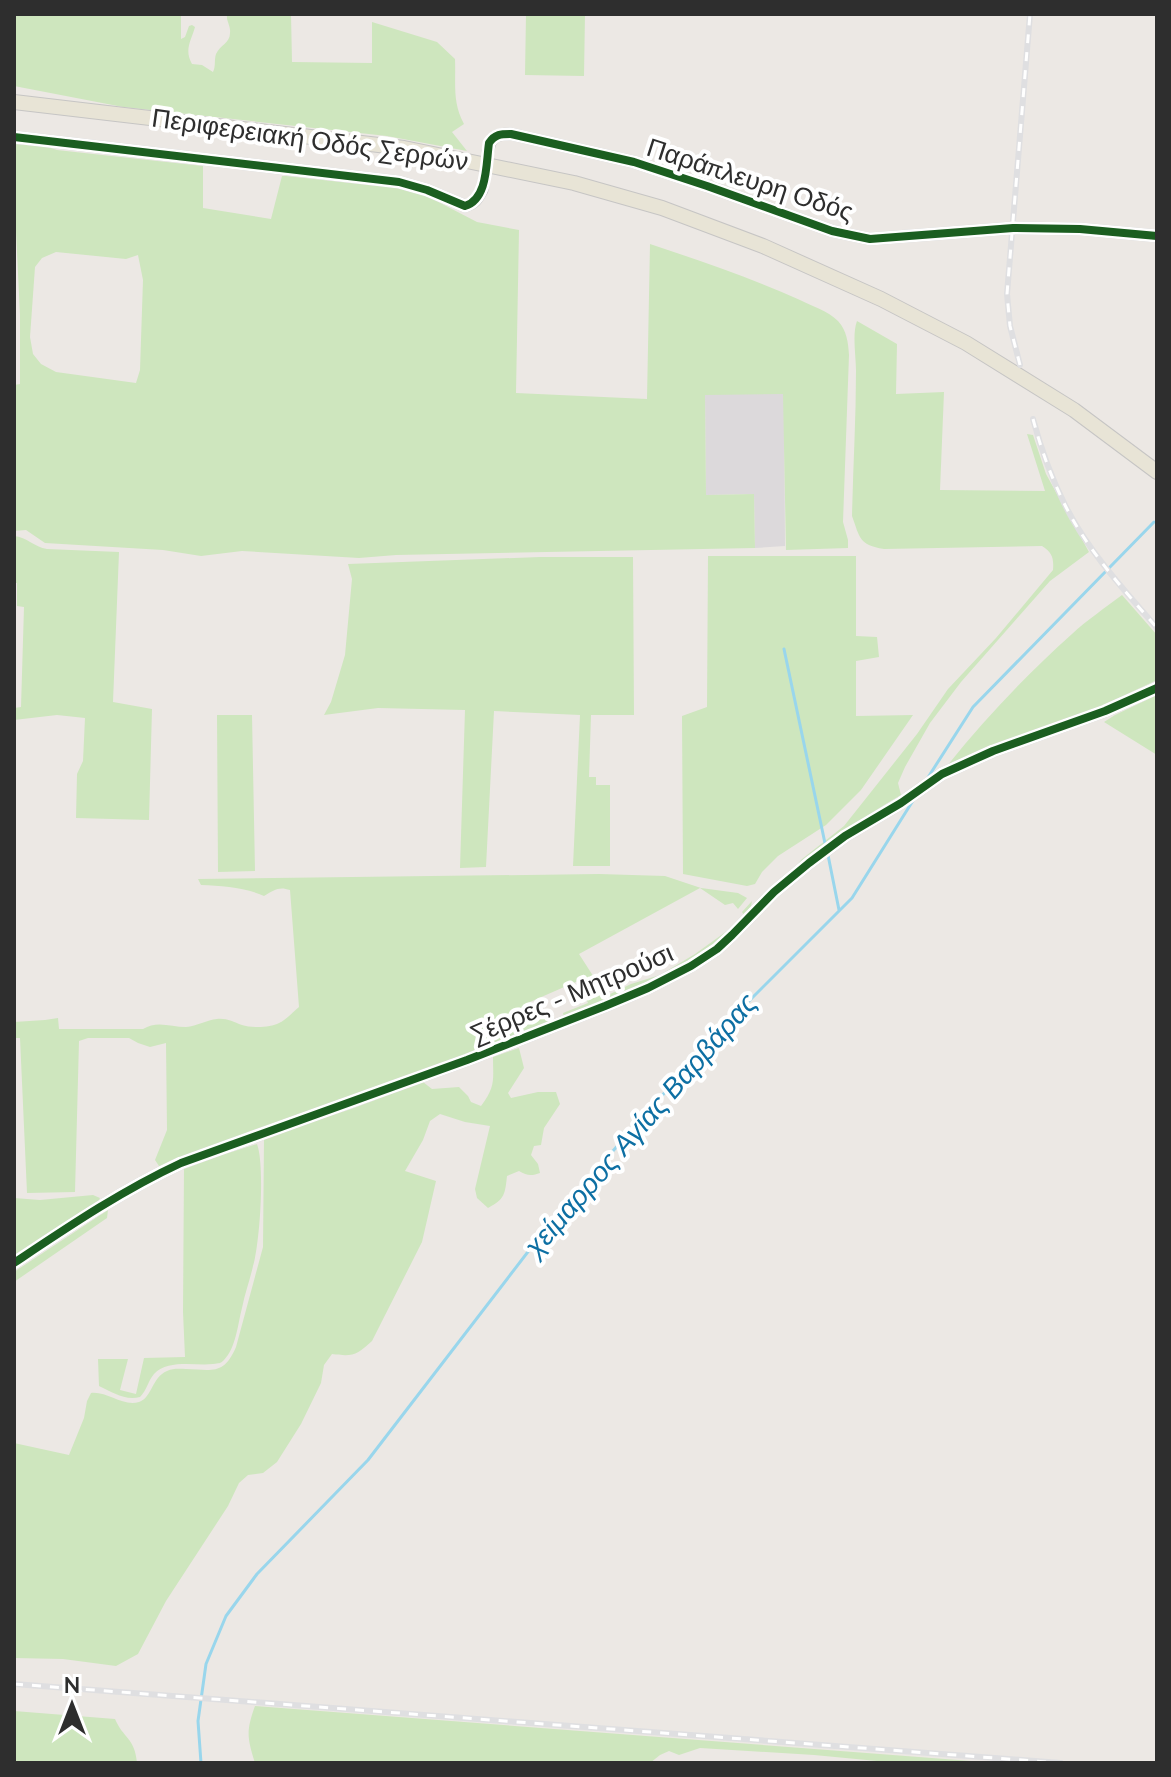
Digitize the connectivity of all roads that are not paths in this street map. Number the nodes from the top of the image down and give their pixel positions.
1 (16, 102) edge
2 (14, 137) edge
3 (488, 151) dead end
4 (482, 190) dead end
5 (1157, 236) edge
6 (1157, 472) edge
7 (1157, 688) edge
8 (14, 1263) edge

1 - 6 main road, Περιφερειακή Οδός Σερρών
2 - 4 street
3 - 5 street, Παράπλευρη Οδός
7 - 8 street, Σέρρες - Μητρούσι

